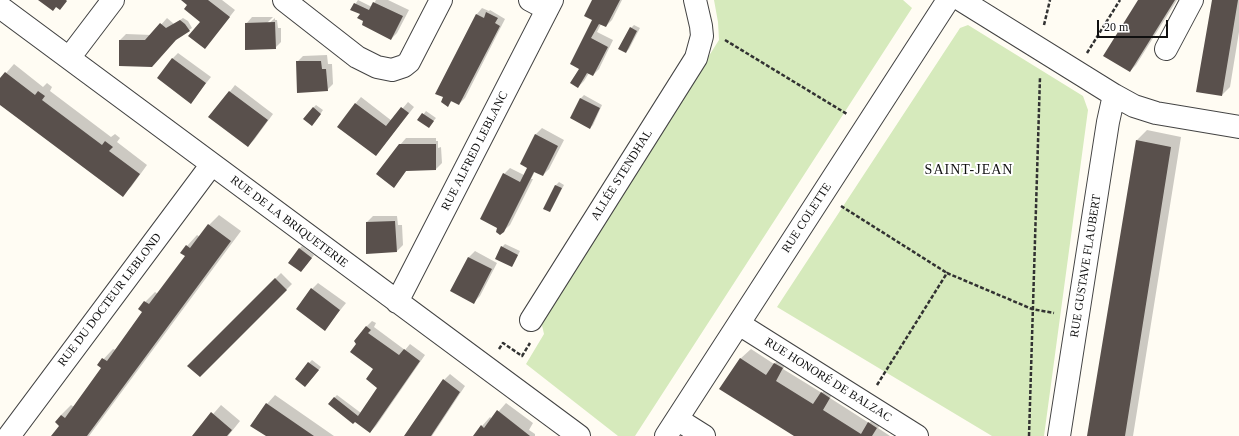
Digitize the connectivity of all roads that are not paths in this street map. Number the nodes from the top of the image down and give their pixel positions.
1 (113, 0) edge
2 (284, 0) edge
3 (440, 0) edge
4 (695, 0) edge
5 (948, 0) edge
6 (961, 0) edge
7 (1192, 0) edge
8 (543, 3) edge
9 (0, 7) edge
10 (1166, 49) dead end
11 (69, 58) junction
12 (1114, 96) junction
13 (1239, 127) edge
14 (212, 164) junction
15 (397, 302) junction
16 (531, 320) dead end
17 (739, 324) junction
18 (671, 428) edge
19 (9, 436) edge
20 (579, 436) edge
21 (704, 436) edge
22 (917, 436) edge
23 (1059, 436) edge

1 - 11 street
2 - 3 street
4 - 16 street, ALLÉE STENDHAL
5 - 17 street, RUE COLETTE
6 - 12 street
7 - 10 street
8 - 15 street, RUE ALFRED LEBLANC
9 - 11 street, RUE DE LA BRIQUETERIE
11 - 14 street, RUE DE LA BRIQUETERIE
12 - 13 street
12 - 23 street, RUE GUSTAVE FLAUBERT
14 - 15 street, RUE DE LA BRIQUETERIE
14 - 19 street, RUE DU DOCTEUR LEBLOND
15 - 20 street, RUE DE LA BRIQUETERIE
17 - 18 street, RUE COLETTE
17 - 22 street, RUE HONORÉ DE BALZAC
18 - 21 street

